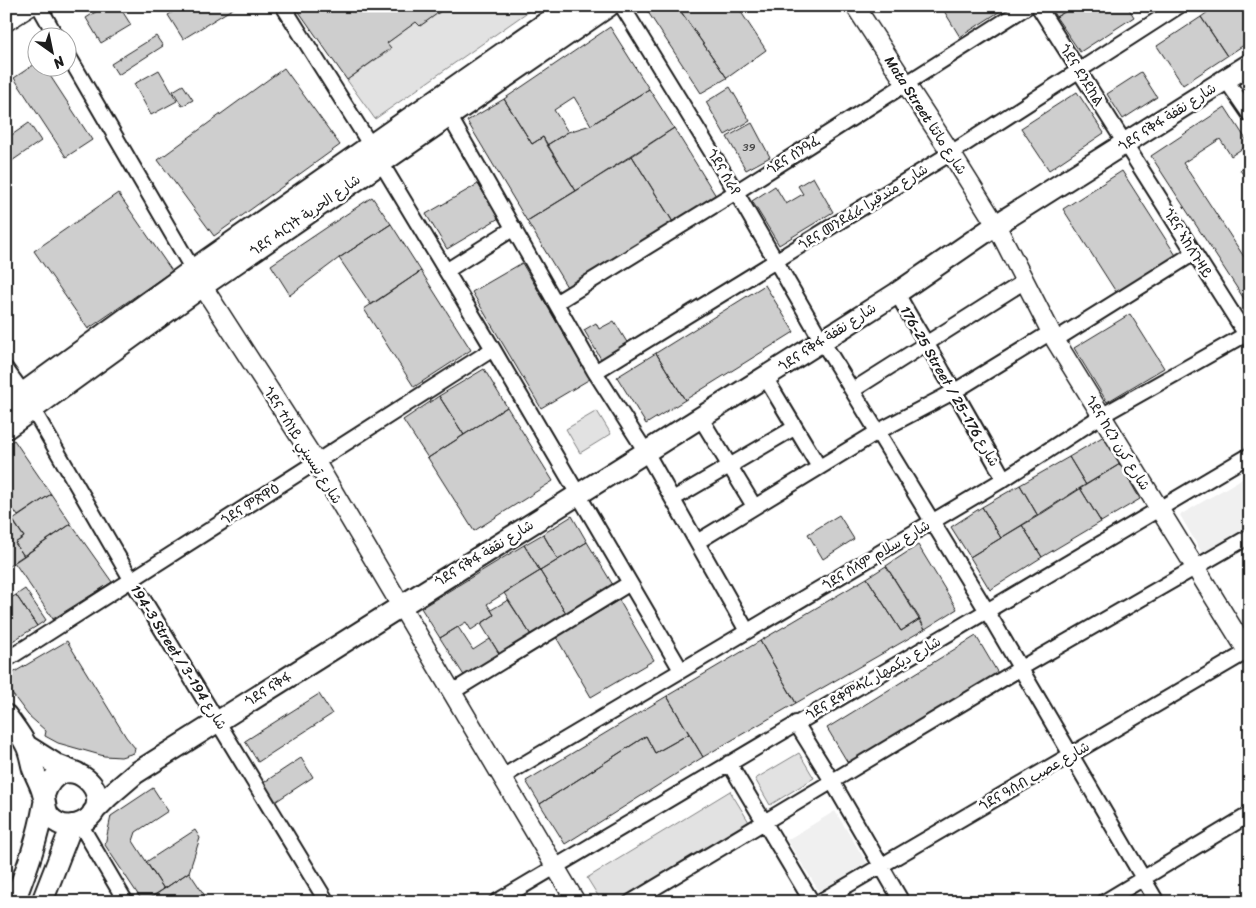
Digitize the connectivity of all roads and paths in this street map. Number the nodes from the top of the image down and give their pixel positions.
1 (31, 6) edge
2 (39, 6) edge
3 (283, 6) edge
4 (608, 6) edge
5 (622, 6) edge
6 (855, 6) edge
7 (1028, 6) edge
8 (1038, 6) edge
9 (1179, 6) edge
10 (568, 13) edge
11 (6, 22) edge
12 (51, 28) edge
13 (1250, 64) edge
14 (1079, 69) junction
15 (78, 72) edge
16 (1226, 80) junction
17 (906, 83) junction
18 (444, 107) junction
19 (1250, 115) edge
20 (1125, 144) junction
21 (951, 153) junction
22 (375, 154) junction
23 (736, 192) junction
24 (996, 225) junction
25 (514, 228) junction
26 (1194, 253) junction
27 (775, 261) junction
28 (446, 271) junction
29 (198, 278) junction
30 (1025, 281) junction
31 (897, 293) junction
32 (557, 302) junction
33 (1053, 336) junction
34 (1248, 336) edge
35 (822, 341) junction
36 (927, 344) junction
37 (493, 349) junction
38 (6, 369) edge
39 (595, 372) junction
40 (765, 377) junction
41 (852, 390) junction
42 (955, 392) junction
43 (28, 402) junction
44 (6, 406) edge
45 (1101, 416) junction
46 (700, 417) junction
47 (6, 428) edge
48 (794, 428) junction
49 (879, 431) junction
50 (646, 452) junction
51 (1250, 455) edge
52 (316, 462) junction
53 (729, 467) junction
54 (819, 467) junction
55 (1004, 479) junction
56 (578, 494) junction
57 (673, 499) junction
58 (754, 506) junction
59 (1160, 509) junction
60 (932, 522) junction
61 (1250, 536) edge
62 (697, 542) junction
63 (1195, 567) junction
64 (131, 579) junction
65 (630, 583) junction
66 (401, 606) junction
67 (987, 611) junction
68 (748, 631) junction
69 (1249, 653) edge
70 (6, 660) edge
71 (1021, 668) junction
72 (681, 670) junction
73 (452, 692) junction
74 (6, 715) edge
75 (218, 720) junction
76 (796, 723) junction
77 (26, 746) junction
78 (1071, 755) junction
79 (729, 763) junction
80 (136, 773) junction
81 (80, 775) junction
82 (502, 777) junction
83 (832, 781) junction
84 (44, 799) junction
85 (1250, 814) edge
86 (82, 820) junction
87 (765, 823) junction
88 (556, 866) junction
89 (880, 866) junction
90 (1144, 878) junction
91 (14, 902) edge
92 (42, 902) edge
93 (126, 902) edge
94 (327, 902) edge
95 (496, 902) edge
96 (576, 902) edge
97 (631, 902) edge
98 (812, 902) edge
99 (819, 902) edge
100 (902, 902) edge
101 (1104, 902) edge
102 (1158, 902) edge

1 - 11 street
2 - 12 street
3 - 22 street
4 - 10 main road, ጎደና ሓርነት شارع الحرية
5 - 23 street, ጎደና ሰራየ
6 - 17 street, Mata Street شارع ماتئا
7 - 17 street, ጎደና ሰንዓፈ
8 - 14 street, ጎደና ደንደከል
9 - 14 street, ጎደና መንደፈራ شارع مندفيرا
10 - 18 main road, ጎደና ሓርነት شارع الحرية
13 - 16 main road, ጎደና ናቅፋ شارع نقفة
14 - 20 street, ጎደና ደንደከል
14 - 21 street, ጎደና መንደፈራ شارع مندفيرا
15 - 29 street
16 - 19 street
16 - 20 main road, ጎደና ናቅፋ شارع نقفة
17 - 21 street, Mata Street شارع ماتئا
17 - 23 street, ጎደና ሰንዓፈ
18 - 22 main road, ጎደና ሓርነት شارع الحرية
18 - 25 street
20 - 24 main road, ጎደና ናቅፋ شارع نقفة
20 - 26 street, ጎደና ኣከለጉዛይ
21 - 24 street, Mata Street شارع ماتئا
21 - 27 street, ጎደና መንደፈራ شارع مندفيرا
22 - 28 street
22 - 29 main road, ጎደና ሓርነት شارع الحرية
23 - 27 street, ጎደና ሰራየ
23 - 32 street, ጎደና ሰንዓፈ
24 - 30 street, ጎደና ከረን شارع كرن
24 - 31 main road, ጎደና ናቅፋ شارع نقفة
25 - 28 street
25 - 32 street
26 - 33 street
26 - 34 street, ጎደና ኣከለጉዛይ
27 - 35 street, ጎደና ሰራየ
27 - 39 street, ጎደና መንደፈራ شارع مندفيرا
28 - 37 street
29 - 43 main road, ጎደና ሓርነት شارع الحرية
29 - 52 street, ጎደና ተሰነይ شارع تيسيني
30 - 33 street, ጎደና ከረን شارع كرن
30 - 36 street
31 - 35 main road, ጎደና ናቅፋ شارع نقفة
31 - 36 street, 176-25 Street / شارع 176-25
32 - 39 street
33 - 42 street
33 - 45 street, ጎደና ከረን شارع كرن
34 - 45 street, ጎደና ሰላም شارع سلام
35 - 40 main road, ጎደና ናቅፋ شارع نقفة
35 - 41 street, ጎደና ሰራየ
36 - 41 street
36 - 42 street, 176-25 Street / شارع 176-25
37 - 52 street, ጎደና ምጽዋዕ
37 - 56 street
38 - 43 street, 194-3 Street / شارع 194-3
39 - 50 street
40 - 46 main road, ጎደና ናቅፋ شارع نقفة
40 - 48 street
41 - 49 street, ጎደና ሰራየ
42 - 49 street
42 - 55 street, 176-25 Street / شارع 176-25
43 - 44 main road, ጎደና ሓርነት شارع الحرية
43 - 47 main road, ጎደና ሓርነት شارع الحرية
43 - 64 street, 194-3 Street / شارع 194-3
45 - 55 street, ጎደና ሰላም شارع سلام
45 - 59 street, ጎደና ከረን شارع كرن
46 - 50 main road, ጎደና ናቅፋ شارع نقفة
46 - 53 street
48 - 53 street
48 - 54 street
49 - 54 street
49 - 60 street, ጎደና ሰራየ
50 - 56 main road, ጎደና ናቅፋ شارع نقفة
50 - 57 street
51 - 59 street, ጎደና ደቀምሓረ شارع ديكمهار
52 - 64 street, ጎደና ምጽዋዕ
52 - 66 street, ጎደና ተሰነይ شارع تيسيني
53 - 57 street
53 - 58 street
54 - 58 street
55 - 60 street, ጎደና ሰላም شارع سلام
56 - 65 street
56 - 66 main road, ጎደና ናቅፋ شارع نقفة
57 - 62 street
58 - 62 street
59 - 63 street, ጎደና ከረን شارع كرن
59 - 67 street, ጎደና ደቀምሓረ شارع ديكمهار
60 - 67 street, ጎደና ሰራየ
60 - 68 street, ጎደና ሰላም شارع سلام
61 - 63 street
62 - 68 street
63 - 69 street, ጎደና ከረን شارع كرن
63 - 71 street
64 - 70 street, ጎደና ምጽዋዕ
64 - 75 street, 194-3 Street / شارع 194-3
65 - 72 street
65 - 73 street
66 - 73 street, ጎደና ተሰነይ شارع تيسيني
66 - 75 main road, ጎደና ናቅፋ
67 - 71 street, ጎደና ሰራየ
67 - 76 street, ጎደና ደቀምሓረ شارع ديكمهار
68 - 72 street, ጎደና ሰላም شارع سلام
69 - 78 street, ጎደና ዓሰብ شارع عصب
71 - 78 street, ጎደና ሰራየ
71 - 83 street
72 - 82 street, ጎደና ሰላም شارع سلام
73 - 82 street, ጎደና ተሰነይ شارع تيسيني
74 - 77 main road
75 - 80 main road, ጎደና ናቅፋ
75 - 94 street, 194-3 Street / شارع 194-3
76 - 79 street, ጎደና ደቀምሓረ شارع ديكمهار
76 - 83 street
77 - 81 main road
77 - 84 main road
78 - 89 street, ጎደና ዓሰብ شارع عصب
78 - 90 street, ጎደና ሰራየ
79 - 87 street
79 - 88 street, ጎደና ደቀምሓረ شارع ديكمهار
80 - 81 main road, ጎደና ናቅፋ
80 - 86 main road, ጎደና ናቅፋ
81 - 84 main road
81 - 86 main road
82 - 88 street, ጎደና ተሰነይ شارع تيسيني
83 - 87 street
83 - 89 street
84 - 86 main road
84 - 91 main road
85 - 90 street
86 - 92 main road, ጎደና ናቅፋ
86 - 93 street
87 - 97 street
87 - 98 street
88 - 95 street, ጎደና ደቀምሓረ شارع ديكمهار
88 - 96 street, ጎደና ተሰነይ شارع تيسيني
89 - 99 street, ጎደና ዓሰብ شارع عصب
89 - 100 street
90 - 101 street
90 - 102 street, ጎደና ሰራየ

